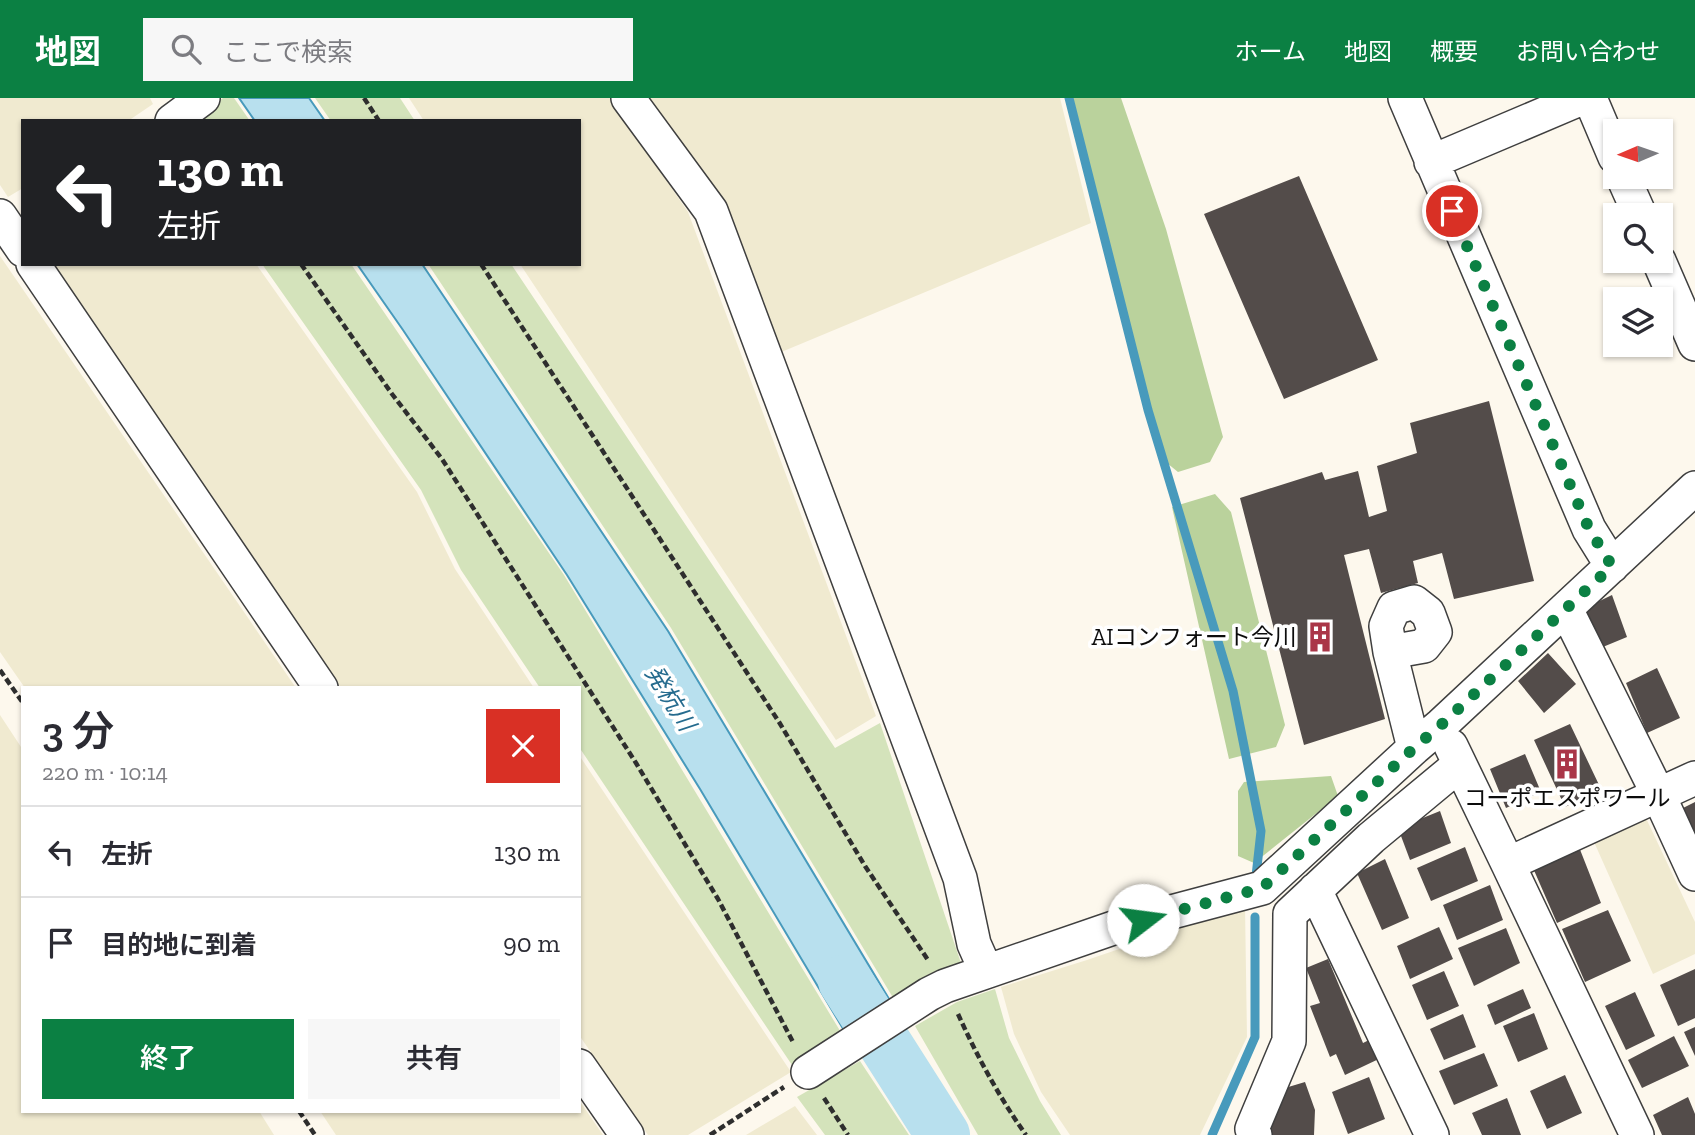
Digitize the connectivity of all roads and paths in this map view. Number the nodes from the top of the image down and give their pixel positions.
1 (364, 98) edge
2 (628, 98) edge
3 (1405, 98) edge
4 (1582, 98) edge
5 (1590, 98) edge
6 (378, 119) edge
7 (1603, 129) edge
8 (1431, 162) junction
9 (34, 266) edge
10 (302, 266) edge
11 (482, 266) edge
12 (1664, 273) edge
13 (1695, 344) edge
14 (1695, 488) edge
15 (1612, 566) junction
16 (1566, 609) junction
17 (1390, 652) dead end
18 (0, 670) edge
19 (320, 686) edge
20 (21, 700) edge
21 (1441, 725) junction
22 (1414, 748) junction
23 (1459, 765) junction
24 (1695, 778) edge
25 (1659, 796) junction
26 (1508, 864) junction
27 (1695, 874) edge
28 (1315, 890) junction
29 (986, 971) junction
30 (937, 990) junction
31 (581, 1069) edge
32 (808, 1072) junction
33 (300, 1113) edge
34 (315, 1135) edge
35 (626, 1135) edge
36 (710, 1135) edge
37 (848, 1135) edge
38 (1026, 1135) edge
39 (1255, 1135) edge
40 (1432, 1135) edge
41 (1637, 1135) edge

1 - 6 path
2 - 29 street
3 - 8 street
4 - 8 street
5 - 7 street
8 - 15 street
9 - 19 street
10 - 32 path
11 - 30 path
12 - 13 street
14 - 15 street
15 - 16 street
16 - 21 street
16 - 25 street
17 - 22 street
18 - 20 path
21 - 22 street
21 - 23 street
22 - 29 street
23 - 26 street
23 - 28 street
24 - 25 street
25 - 26 street
25 - 27 street
26 - 41 street
28 - 39 street
28 - 40 street
29 - 30 street
30 - 32 street
30 - 38 path
31 - 35 street
32 - 36 path
32 - 37 path
33 - 34 path

